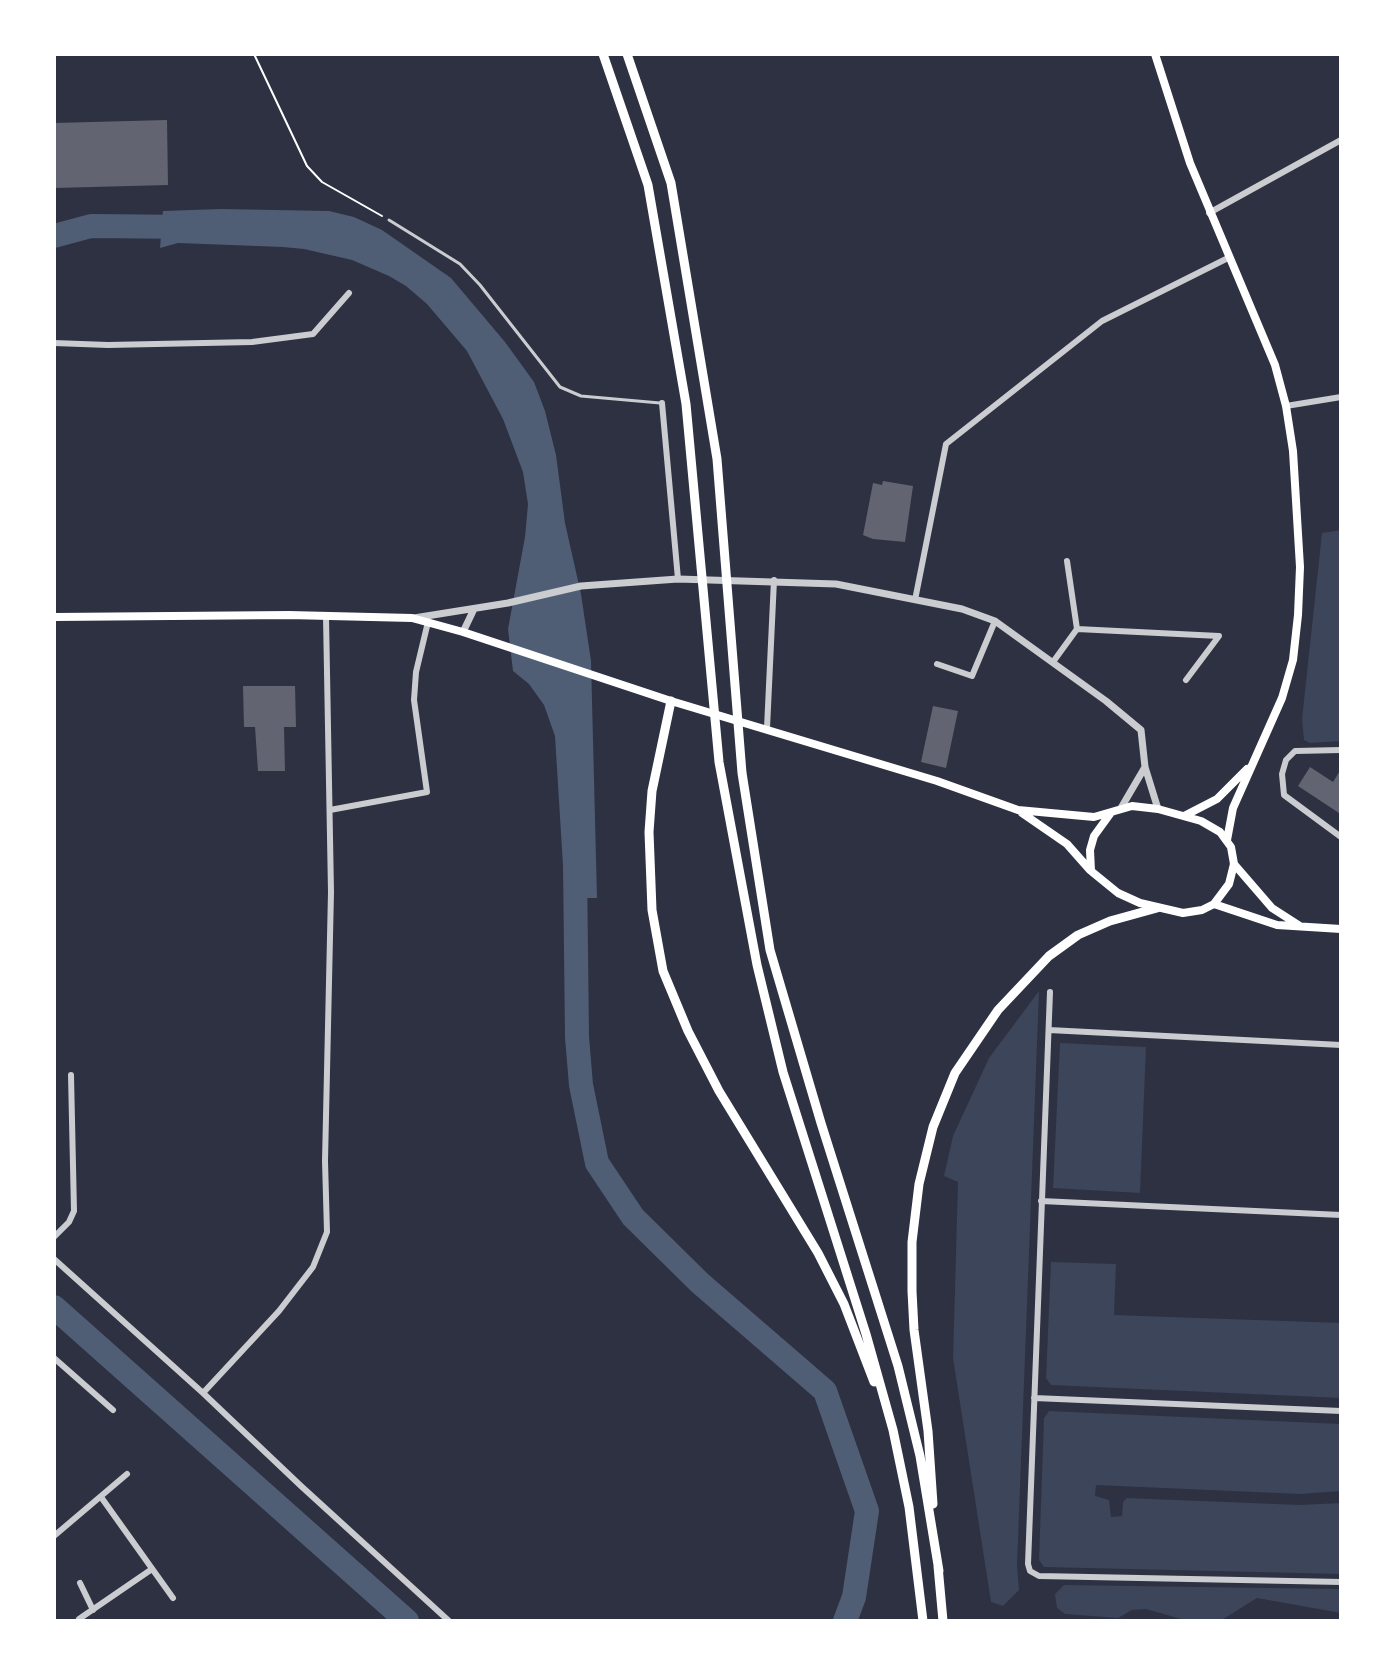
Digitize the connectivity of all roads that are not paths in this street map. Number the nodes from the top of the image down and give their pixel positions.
1 (603, 54) edge
2 (627, 54) edge
3 (1155, 54) edge
4 (1341, 140) edge
5 (1209, 213) junction
6 (389, 220) road end
7 (1230, 257) junction
8 (349, 293) dead end
9 (54, 343) edge
10 (1341, 397) edge
11 (662, 403) joint
12 (1286, 406) junction
13 (1067, 561) dead end
14 (678, 579) junction
15 (774, 580) junction
16 (915, 600) junction
17 (474, 609) junction
18 (54, 617) edge
19 (326, 617) junction
20 (412, 618) junction
21 (995, 621) junction
22 (428, 622) junction
23 (1077, 629) junction
24 (463, 632) junction
25 (1053, 662) junction
26 (937, 664) dead end
27 (1186, 680) dead end
28 (671, 701) junction
29 (767, 728) junction
30 (1341, 750) edge
31 (1250, 766) junction
32 (1145, 767) junction
33 (1121, 808) junction
34 (1158, 809) junction
35 (330, 810) junction
36 (1018, 810) junction
37 (1110, 814) junction
38 (1184, 816) junction
39 (1341, 837) edge
40 (1227, 840) junction
41 (1234, 864) junction
42 (1091, 871) junction
43 (1214, 904) junction
44 (1157, 908) junction
45 (1301, 927) junction
46 (1341, 929) edge
47 (1050, 992) dead end
48 (1049, 1030) junction
49 (1341, 1045) edge
50 (71, 1075) dead end
51 (1041, 1201) junction
52 (1341, 1215) edge
53 (54, 1237) edge
54 (54, 1259) edge
55 (55, 1361) edge
56 (203, 1393) junction
57 (1034, 1398) junction
58 (113, 1410) dead end
59 (1341, 1411) edge
60 (893, 1430) junction
61 (127, 1474) dead end
62 (101, 1497) junction
63 (54, 1536) edge
64 (152, 1569) junction
65 (939, 1571) junction
66 (1341, 1582) edge
67 (80, 1583) dead end
68 (173, 1598) dead end
69 (93, 1610) junction
70 (79, 1619) dead end
71 (449, 1621) edge
72 (923, 1621) edge
73 (943, 1621) edge

1 - 60 main road
2 - 65 main road
3 - 5 main road
4 - 5 street
5 - 7 main road
6 - 11 lane
7 - 12 main road
7 - 16 street
8 - 9 street
10 - 12 street
11 - 14 street
12 - 31 main road
13 - 23 street
14 - 15 street
14 - 17 street
15 - 16 street
15 - 29 street
16 - 21 street
17 - 20 street
17 - 24 street
18 - 19 main road
19 - 20 main road
19 - 35 street
20 - 22 main road
21 - 25 street
21 - 26 street
22 - 24 main road
22 - 35 street
23 - 25 street
23 - 27 street
24 - 28 main road
25 - 32 street
28 - 29 main road
28 - 60 main road
29 - 36 main road
30 - 39 street
31 - 38 main road
31 - 40 main road
32 - 33 street
32 - 34 street
33 - 34 main road
33 - 37 main road
34 - 38 main road
35 - 56 street
36 - 37 main road
36 - 42 main road
37 - 42 main road
38 - 40 main road
40 - 41 main road
41 - 43 main road
41 - 45 main road
42 - 44 main road
43 - 44 main road
43 - 45 main road
44 - 65 main road
45 - 46 main road
47 - 48 street
48 - 49 street
48 - 51 street
50 - 53 street
51 - 52 street
51 - 57 street
54 - 56 street
55 - 58 street
56 - 71 street
57 - 59 street
57 - 66 street
60 - 72 main road
61 - 62 street
62 - 63 street
62 - 64 street
64 - 68 street
64 - 69 street
65 - 73 main road
67 - 69 street
69 - 70 street

